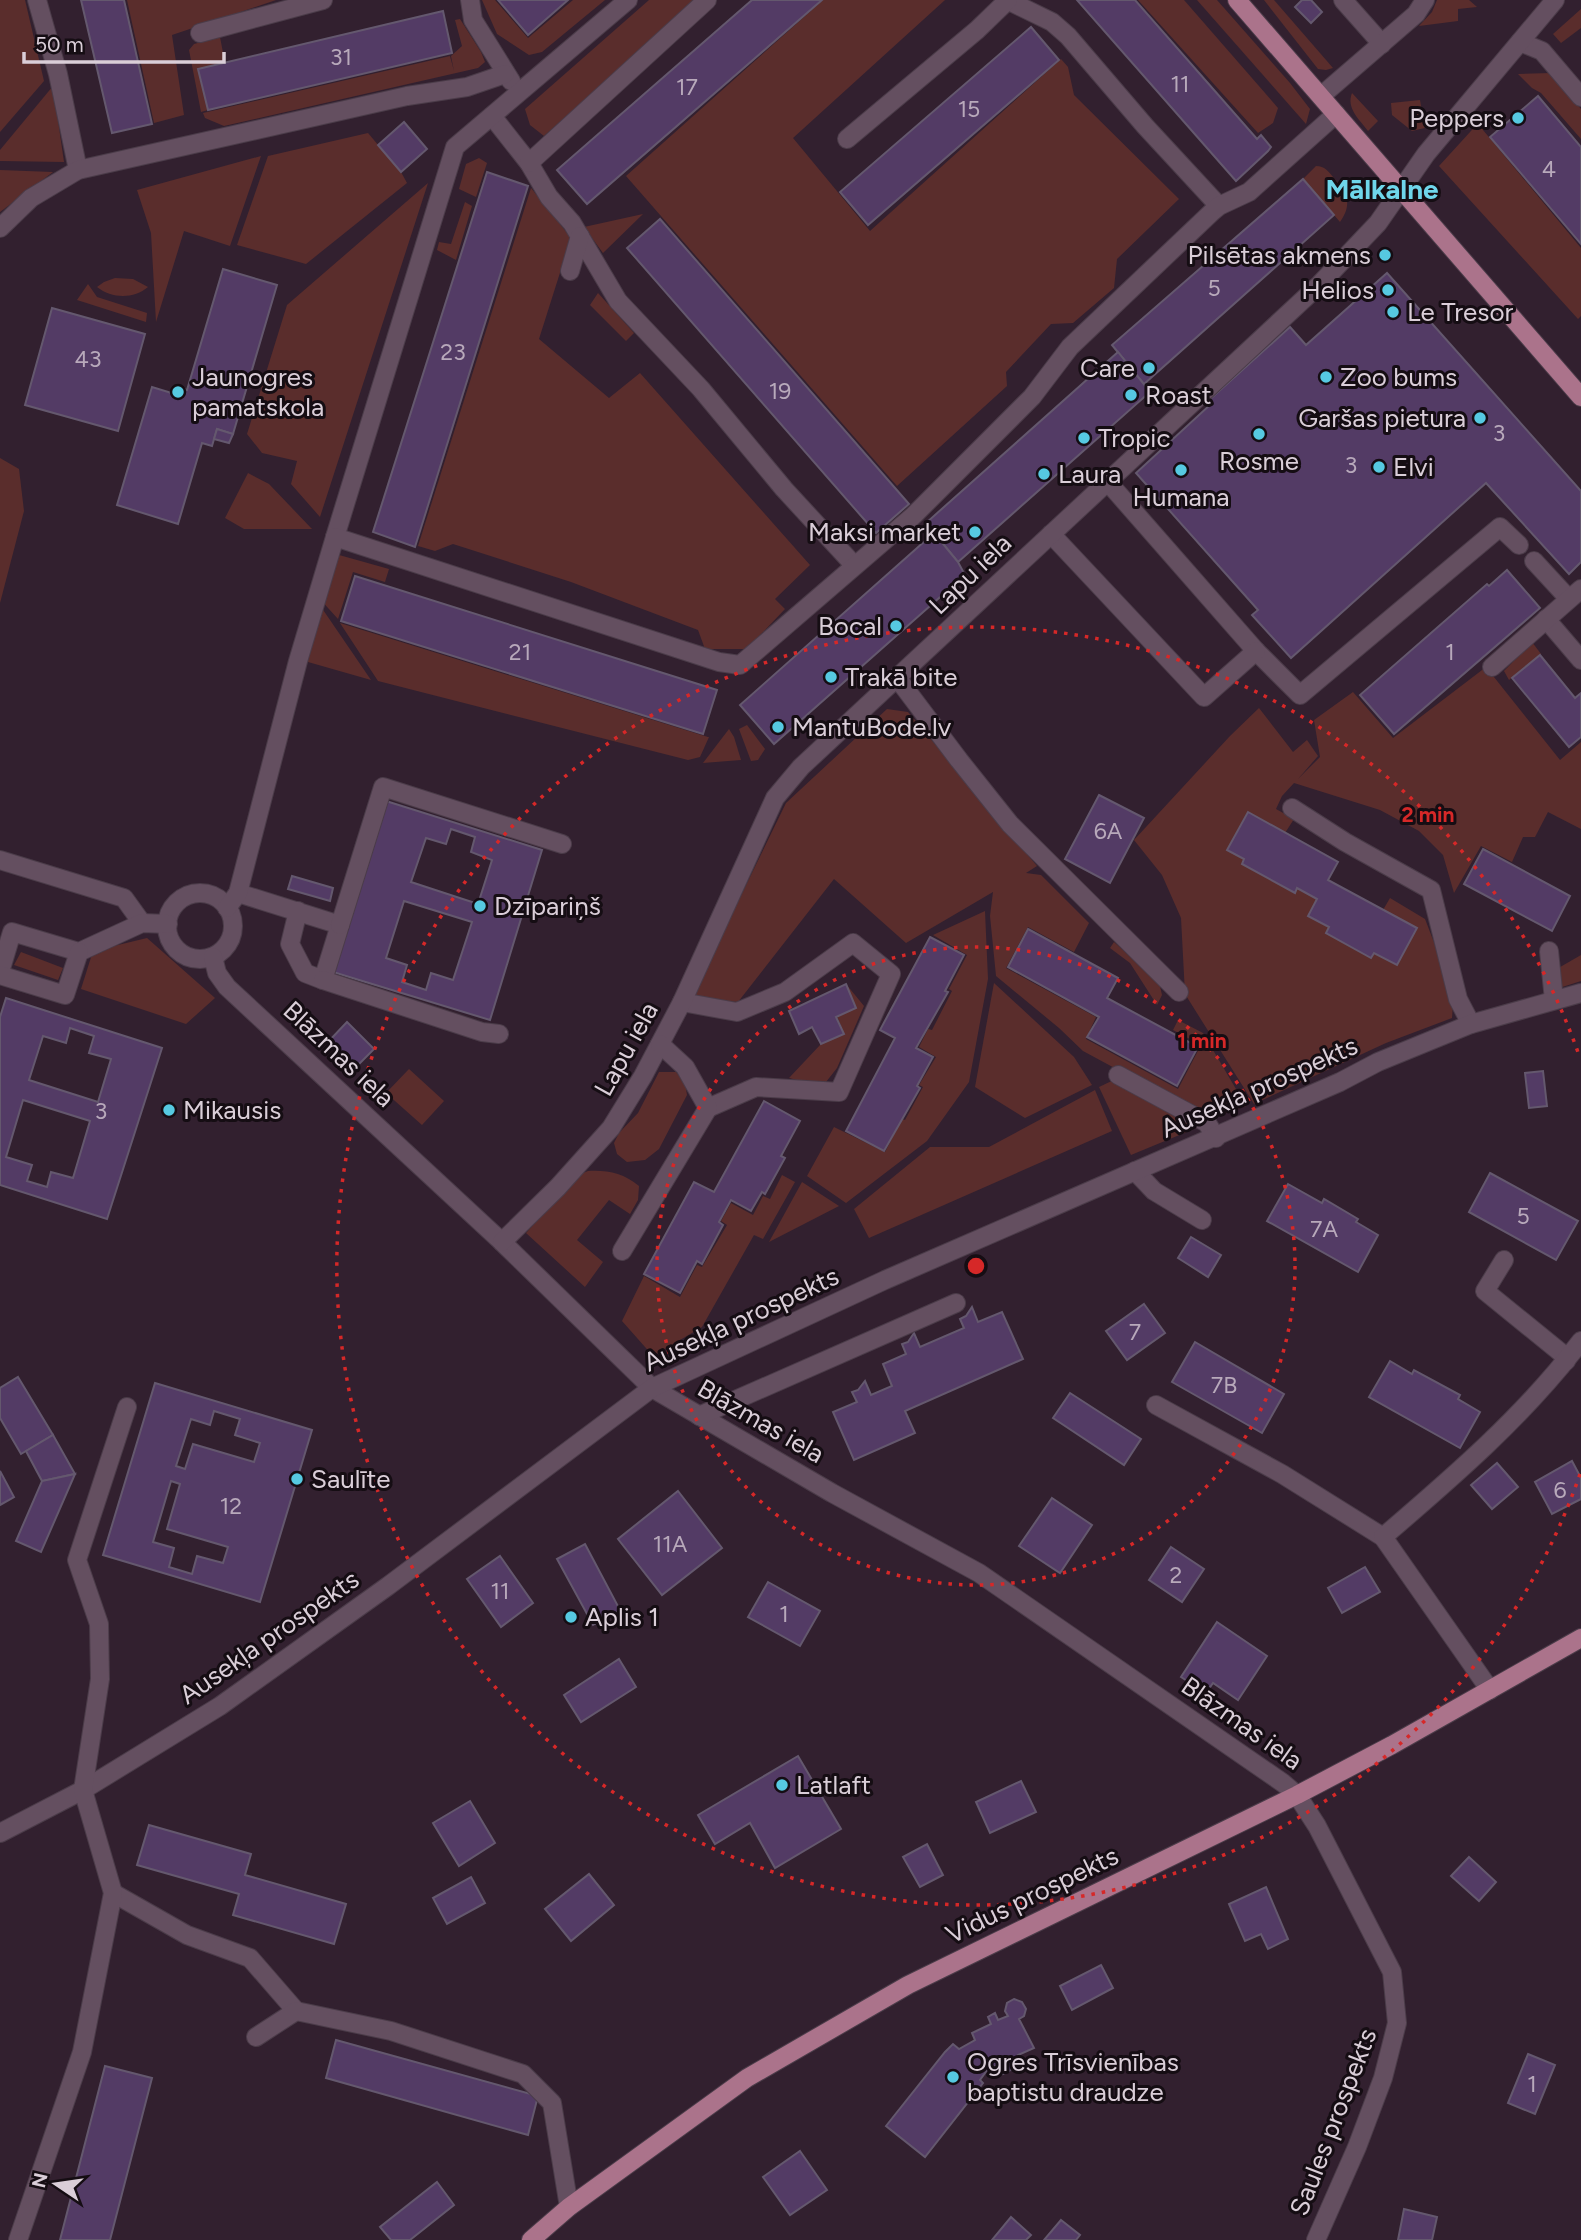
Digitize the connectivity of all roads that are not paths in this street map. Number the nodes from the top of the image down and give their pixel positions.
1 (37, 0) edge
2 (323, 0) edge
3 (470, 0) edge
4 (628, 0) edge
5 (707, 0) edge
6 (1009, 0) edge
7 (1237, 0) edge
8 (1343, 0) edge
9 (1425, 0) edge
10 (1555, 0) edge
11 (200, 33) dead end
12 (1520, 42) junction
13 (1382, 44) junction
14 (505, 74) junction
15 (520, 92) junction
16 (1321, 96) junction
17 (1581, 97) edge
18 (1336, 114) junction
19 (492, 116) junction
20 (847, 139) dead end
21 (529, 163) junction
22 (78, 170) junction
23 (1402, 190) junction
24 (1219, 206) junction
25 (0, 228) edge
26 (580, 236) junction
27 (570, 271) dead end
28 (1581, 397) edge
29 (1107, 481) junction
30 (1051, 534) junction
31 (335, 537) junction
32 (1519, 545) dead end
33 (1534, 561) dead end
34 (854, 565) junction
35 (1575, 594) edge
36 (1546, 620) junction
37 (1255, 651) junction
38 (1581, 660) edge
39 (1492, 667) dead end
40 (898, 679) junction
41 (1292, 808) dead end
42 (562, 844) dead end
43 (0, 860) edge
44 (233, 900) junction
45 (298, 911) junction
46 (142, 923) junction
47 (168, 924) junction
48 (340, 925) junction
49 (79, 951) junction
50 (1549, 951) dead end
51 (213, 957) junction
52 (0, 974) edge
53 (323, 979) junction
54 (1179, 992) dead end
55 (1581, 993) edge
56 (1554, 1000) junction
57 (682, 1002) junction
58 (1471, 1024) junction
59 (499, 1034) dead end
60 (660, 1044) junction
61 (1118, 1075) dead end
62 (708, 1108) junction
63 (1216, 1138) junction
64 (1135, 1171) junction
65 (1202, 1220) dead end
66 (502, 1242) junction
67 (622, 1251) dead end
68 (1504, 1260) dead end
69 (956, 1303) dead end
70 (1581, 1341) edge
71 (1566, 1360) junction
72 (652, 1388) junction
73 (1156, 1405) dead end
74 (127, 1406) dead end
75 (699, 1416) junction
76 (1383, 1537) junction
77 (1581, 1637) edge
78 (1490, 1690) junction
79 (83, 1790) junction
80 (1297, 1795) junction
81 (0, 1833) edge
82 (113, 1893) junction
83 (296, 2011) junction
84 (256, 2037) dead end
85 (569, 2207) junction
86 (18, 2240) edge
87 (531, 2240) edge
88 (1316, 2240) edge

1 - 22 street
2 - 11 street
3 - 14 street
4 - 15 street
5 - 21 street
6 - 20 street
6 - 24 street
7 - 16 main road
8 - 13 street
9 - 13 street
10 - 12 street, Lapu iela
12 - 17 street
12 - 23 street, Lapu iela
13 - 16 street
14 - 15 street
14 - 22 street
15 - 19 street
16 - 18 main road
18 - 23 main road
18 - 24 street
19 - 21 street
19 - 31 street
21 - 26 street
22 - 25 street
23 - 28 main road
23 - 29 street, Lapu iela
24 - 34 street
26 - 27 street
26 - 34 street
29 - 30 street, Lapu iela
29 - 37 street
30 - 37 street
30 - 40 street, Lapu iela
31 - 34 street
31 - 44 street
32 - 37 street
33 - 35 street
35 - 36 street
36 - 38 street
36 - 39 street
40 - 54 street
40 - 57 street, Lapu iela
41 - 58 street
42 - 48 street
43 - 46 street
44 - 45 street
44 - 47 street
44 - 51 street
45 - 48 street
45 - 53 street
46 - 47 street
46 - 49 street
47 - 51 street
48 - 53 street
49 - 52 street
49 - 52 street
50 - 56 street
51 - 66 street, Blāzmas iela
53 - 59 street
55 - 56 street, Ausekļa prospekts
56 - 58 street, Ausekļa prospekts
57 - 60 street, Lapu iela
57 - 62 street
58 - 63 street, Ausekļa prospekts
60 - 62 street
60 - 66 street, Lapu iela
61 - 63 street
62 - 67 street
63 - 64 street, Ausekļa prospekts
64 - 65 street
64 - 72 street, Ausekļa prospekts
66 - 72 street, Blāzmas iela
68 - 71 street
69 - 75 street
70 - 71 street
71 - 76 street
72 - 75 street, Blāzmas iela
72 - 79 street, Ausekļa prospekts
73 - 76 street
74 - 79 street
75 - 80 street, Blāzmas iela
76 - 78 street
77 - 78 main road, Vidus prospekts
78 - 80 main road, Vidus prospekts
79 - 81 street, Ausekļa prospekts
79 - 82 street
80 - 85 main road, Vidus prospekts
80 - 88 street, Saules prospekts
82 - 83 street
82 - 86 street
83 - 84 street
83 - 85 street
85 - 87 main road, Vidus prospekts

